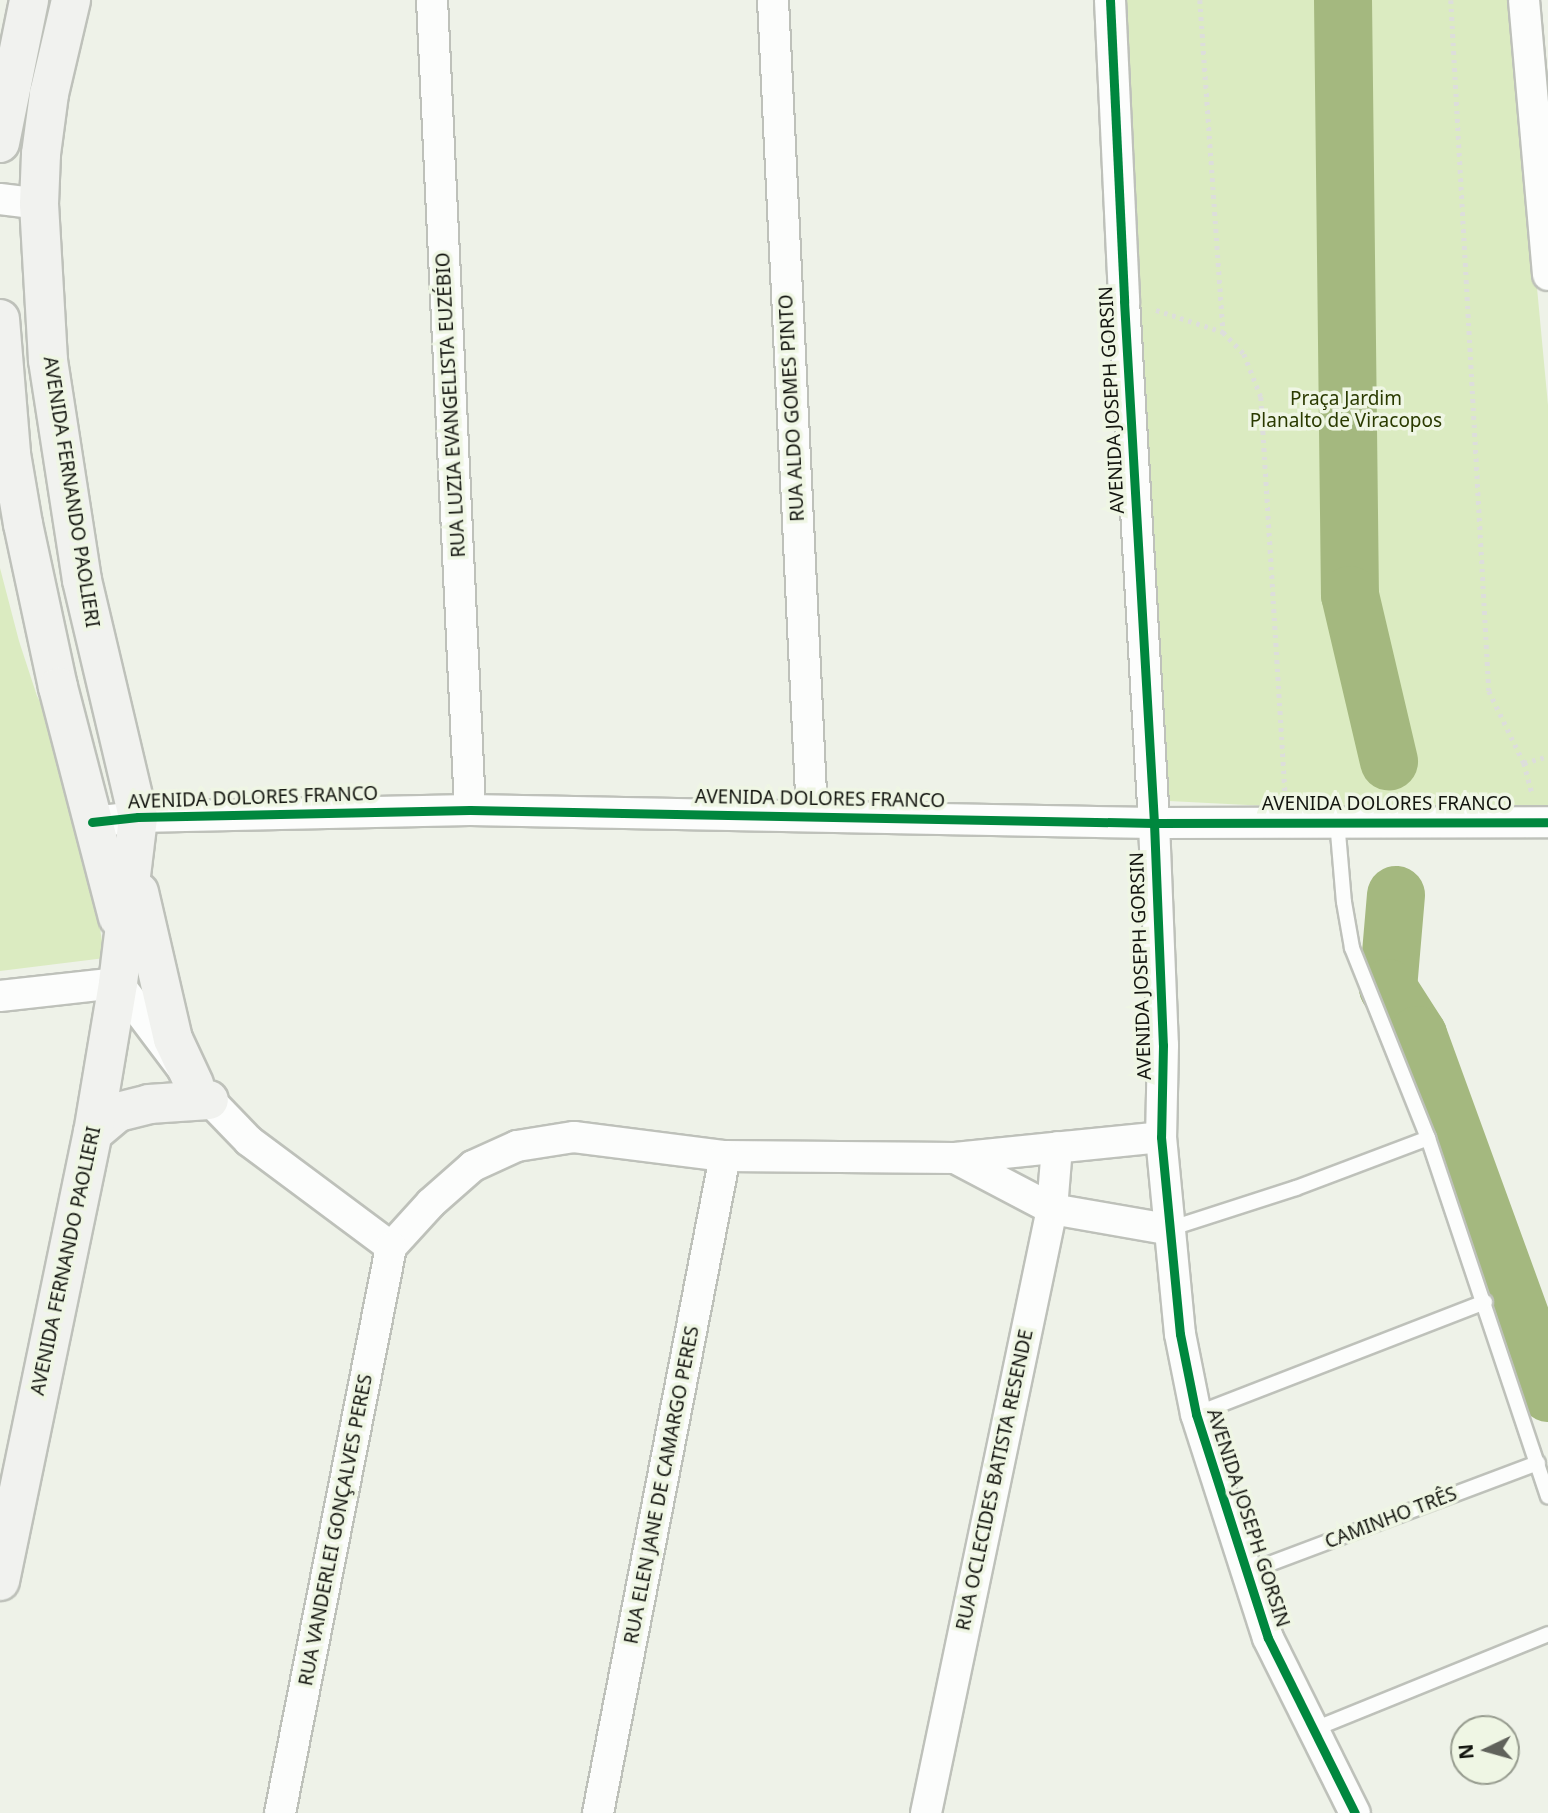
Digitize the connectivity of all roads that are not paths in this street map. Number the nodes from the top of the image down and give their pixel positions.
1 (29, 0) edge
2 (71, 0) edge
3 (432, 0) edge
4 (773, 0) edge
5 (1110, 0) edge
6 (1524, 0) edge
7 (0, 141) edge
8 (41, 154) junction
9 (0, 199) edge
10 (39, 204) junction
11 (1548, 275) edge
12 (0, 319) edge
13 (470, 810) junction
14 (812, 816) junction
15 (138, 817) junction
16 (1337, 821) junction
17 (92, 822) junction
18 (1548, 822) edge
19 (1154, 823) junction
20 (133, 860) junction
21 (123, 940) junction
22 (118, 983) junction
23 (0, 996) edge
24 (201, 1092) junction
25 (93, 1133) junction
26 (1161, 1136) junction
27 (1428, 1138) junction
28 (1057, 1147) junction
29 (725, 1156) junction
30 (955, 1158) junction
31 (1052, 1209) junction
32 (1167, 1229) junction
33 (391, 1247) junction
34 (1485, 1302) junction
35 (1196, 1414) junction
36 (1538, 1462) junction
37 (1548, 1496) edge
38 (1245, 1573) junction
39 (0, 1581) edge
40 (1548, 1634) edge
41 (1312, 1730) junction
42 (280, 1813) edge
43 (598, 1813) edge
44 (926, 1813) edge
45 (1355, 1813) edge

1 - 7 main road
2 - 8 main road, AVENIDA FERNANDO PAOLIERI
3 - 13 street, RUA LUZIA EVANGELISTA EUZÉBIO
4 - 14 street, RUA ALDO GOMES PINTO
5 - 19 street, AVENIDA JOSEPH GORSIN
6 - 11 street
7 - 8 street
8 - 10 main road, AVENIDA FERNANDO PAOLIERI
9 - 10 street
10 - 15 main road, AVENIDA FERNANDO PAOLIERI
12 - 17 main road, AVENIDA FERNANDO PAOLIERI
13 - 14 street, AVENIDA DOLORES FRANCO
13 - 15 street, AVENIDA DOLORES FRANCO
14 - 19 street, AVENIDA DOLORES FRANCO
15 - 17 street, AVENIDA DOLORES FRANCO
15 - 20 main road, AVENIDA FERNANDO PAOLIERI
16 - 18 street, AVENIDA DOLORES FRANCO
16 - 19 street, AVENIDA DOLORES FRANCO
16 - 27 lane
17 - 21 main road, AVENIDA FERNANDO PAOLIERI
19 - 26 street, AVENIDA JOSEPH GORSIN
20 - 21 main road, AVENIDA FERNANDO PAOLIERI
20 - 24 main road
21 - 22 main road, AVENIDA FERNANDO PAOLIERI
22 - 23 street
22 - 24 street
22 - 25 main road, AVENIDA FERNANDO PAOLIERI
24 - 25 main road
24 - 33 street
25 - 39 main road, AVENIDA FERNANDO PAOLIERI
26 - 28 street
26 - 32 street, AVENIDA JOSEPH GORSIN
27 - 32 lane
27 - 34 lane
28 - 30 street
28 - 31 street, RUA OCLECIDES BATISTA RESENDE
29 - 30 street
29 - 33 street
29 - 43 street, RUA ELEN JANE DE CAMARGO PERES
30 - 31 street
31 - 32 street
31 - 44 street, RUA OCLECIDES BATISTA RESENDE
32 - 35 street, AVENIDA JOSEPH GORSIN
33 - 42 street, RUA VANDERLEI GONÇALVES PERES
34 - 35 lane
34 - 36 lane
35 - 38 street, AVENIDA JOSEPH GORSIN
36 - 37 lane
36 - 38 lane, CAMINHO TRÊS
38 - 41 street, AVENIDA JOSEPH GORSIN
40 - 41 lane
41 - 45 street, AVENIDA JOSEPH GORSIN

